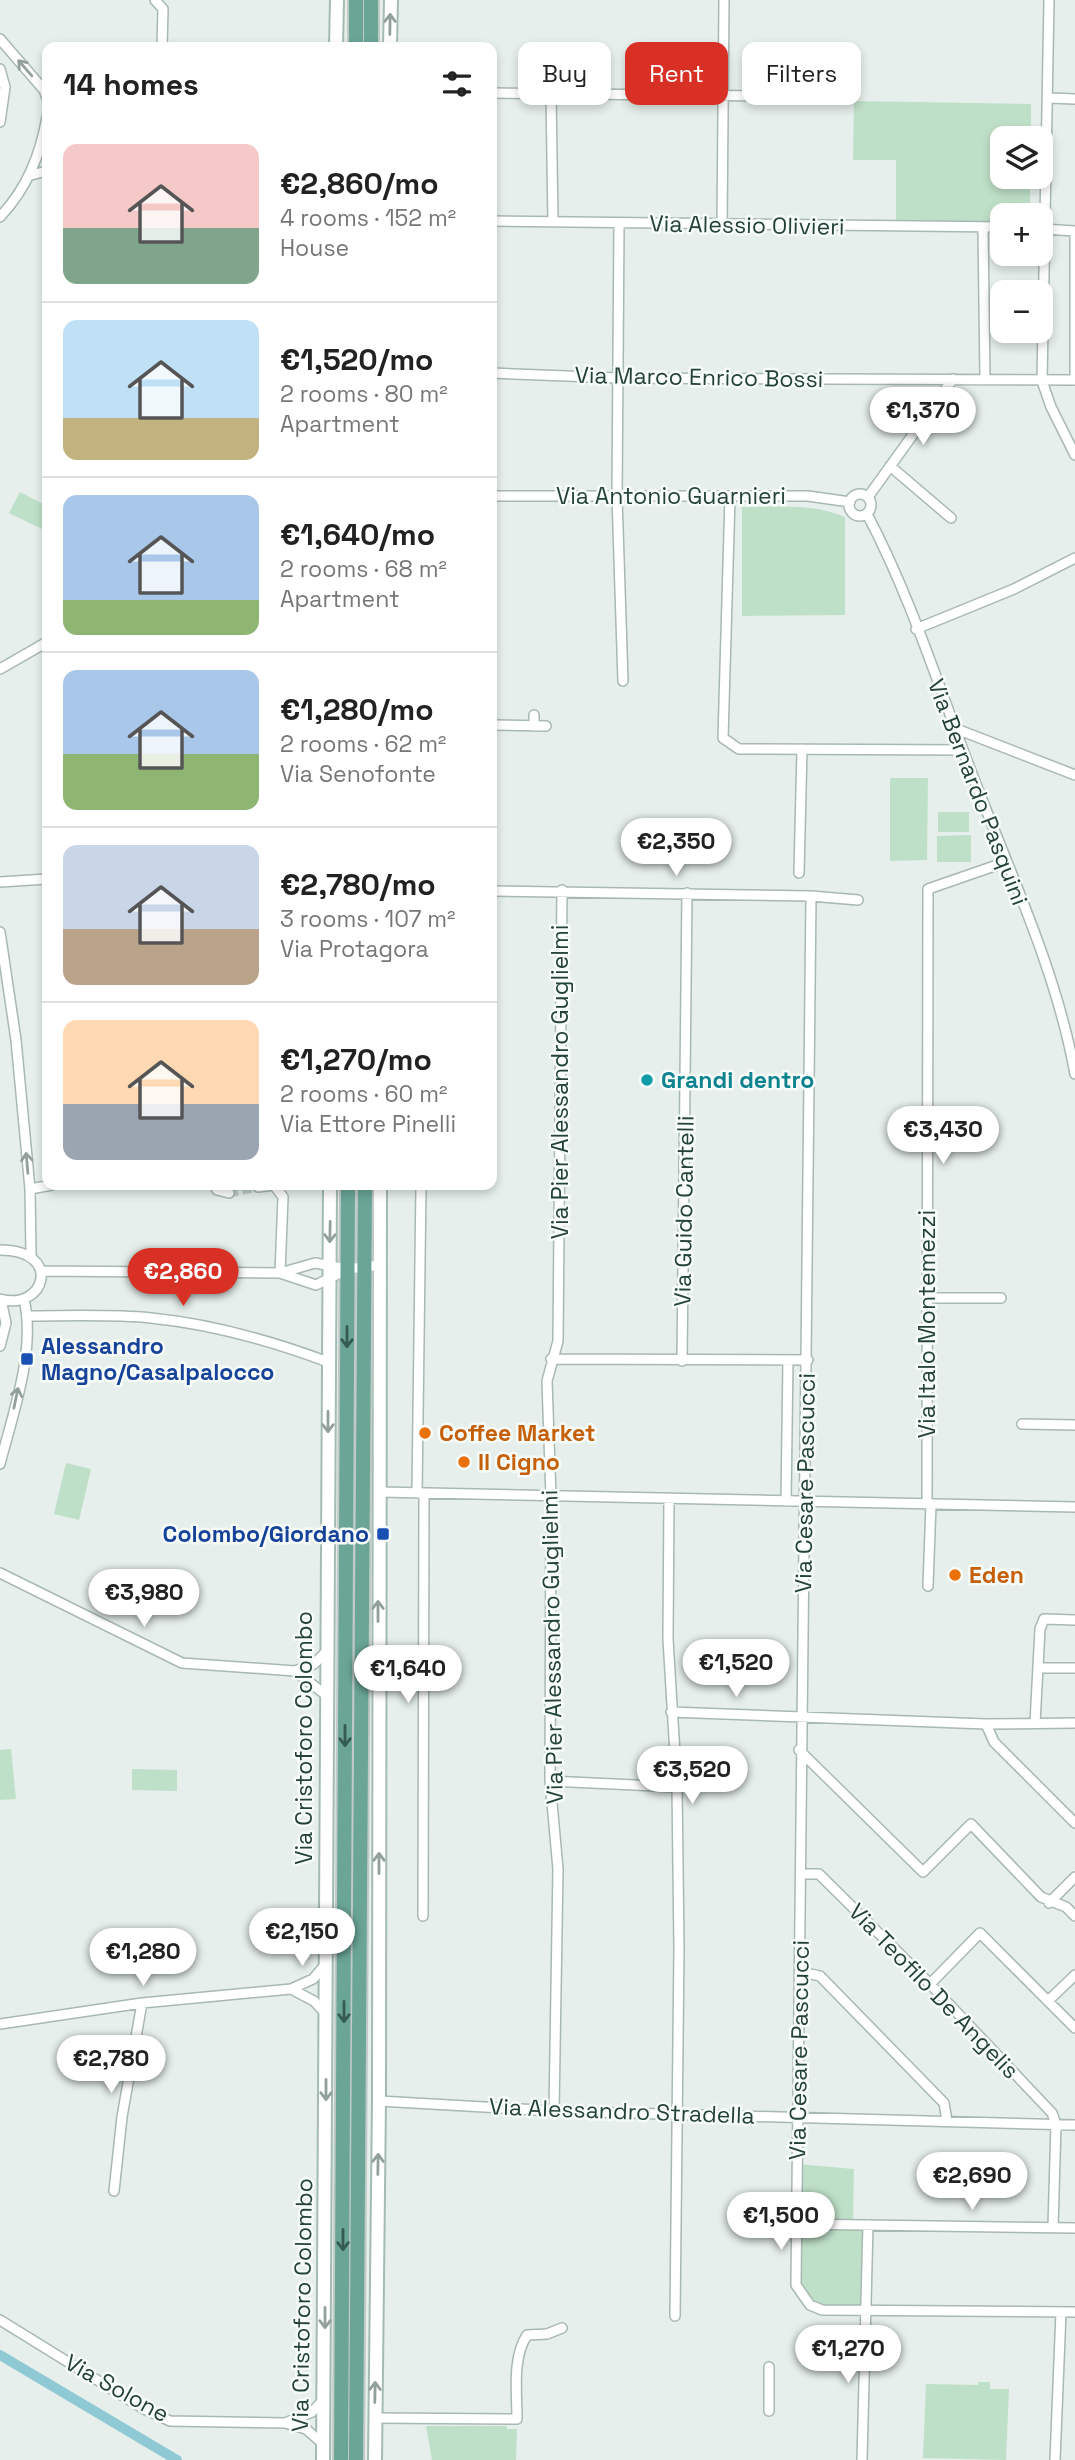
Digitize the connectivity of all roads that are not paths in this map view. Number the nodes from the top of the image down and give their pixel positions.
1 (155, 0) edge
2 (337, 0) edge
3 (356, 0) edge
4 (372, 0) edge
5 (391, 0) edge
6 (724, 0) edge
7 (1049, 0) edge
8 (0, 39) edge
9 (162, 42) edge
10 (337, 42) edge
11 (356, 42) edge
12 (371, 42) edge
13 (390, 42) edge
14 (724, 42) edge
15 (0, 69) edge
16 (42, 89) edge
17 (497, 93) edge
18 (518, 93) edge
19 (1049, 98) junction
20 (1075, 99) edge
21 (551, 105) edge
22 (725, 105) edge
23 (0, 122) edge
24 (42, 135) edge
25 (42, 172) edge
26 (31, 175) junction
27 (1045, 203) edge
28 (0, 217) edge
29 (497, 221) edge
30 (553, 222) junction
31 (619, 223) junction
32 (722, 226) junction
33 (983, 226) junction
34 (990, 227) edge
35 (1053, 230) edge
36 (1075, 231) edge
37 (1044, 266) edge
38 (497, 373) edge
39 (618, 378) junction
40 (953, 379) junction
41 (985, 379) junction
42 (1075, 380) edge
43 (1042, 381) junction
44 (1075, 455) edge
45 (890, 466) junction
46 (497, 496) edge
47 (617, 497) junction
48 (730, 497) junction
49 (867, 497) junction
50 (850, 502) junction
51 (867, 514) junction
52 (951, 518) dead end
53 (1075, 558) edge
54 (916, 629) junction
55 (42, 645) edge
56 (0, 669) edge
57 (623, 681) dead end
58 (534, 715) dead end
59 (497, 726) edge
60 (534, 726) junction
61 (546, 726) dead end
62 (954, 728) junction
63 (802, 749) junction
64 (962, 750) junction
65 (1075, 775) edge
66 (1006, 862) junction
67 (799, 873) dead end
68 (42, 879) edge
69 (0, 882) edge
70 (562, 890) junction
71 (497, 891) edge
72 (687, 893) junction
73 (811, 896) junction
74 (858, 900) dead end
75 (0, 932) edge
76 (1075, 1074) edge
77 (42, 1187) edge
78 (30, 1189) junction
79 (217, 1190) edge
80 (278, 1190) edge
81 (330, 1190) edge
82 (348, 1190) edge
83 (365, 1190) edge
84 (380, 1190) edge
85 (421, 1190) edge
86 (229, 1193) tunnel mouth
87 (0, 1250) edge
88 (31, 1255) junction
89 (329, 1265) junction
90 (380, 1265) junction
91 (365, 1266) junction
92 (348, 1269) junction
93 (42, 1271) junction
94 (281, 1273) junction
95 (329, 1280) junction
96 (927, 1298) junction
97 (1001, 1298) dead end
98 (24, 1299) junction
99 (0, 1300) edge
100 (27, 1316) junction
101 (0, 1346) edge
102 (551, 1359) junction
103 (788, 1360) junction
104 (808, 1360) junction
105 (682, 1361) junction
106 (328, 1362) junction
107 (1022, 1424) dead end
108 (1075, 1425) edge
109 (0, 1464) edge
110 (380, 1492) junction
111 (420, 1493) junction
112 (551, 1497) junction
113 (669, 1498) junction
114 (786, 1501) junction
115 (803, 1501) junction
116 (929, 1504) junction
117 (1075, 1507) edge
118 (378, 1518) junction
119 (361, 1541) junction
120 (0, 1573) edge
121 (929, 1586) dead end
122 (1075, 1620) edge
123 (326, 1652) junction
124 (1038, 1668) junction
125 (1075, 1668) edge
126 (295, 1671) junction
127 (326, 1695) junction
128 (671, 1712) junction
129 (800, 1715) junction
130 (1035, 1723) junction
131 (1075, 1723) edge
132 (986, 1724) junction
133 (799, 1750) junction
134 (550, 1781) junction
135 (677, 1787) junction
136 (1075, 1823) edge
137 (801, 1874) junction
138 (1075, 1877) edge
139 (1049, 1903) junction
140 (423, 1916) dead end
141 (1075, 1916) edge
142 (326, 1964) junction
143 (801, 1972) junction
144 (1075, 1975) edge
145 (930, 1984) junction
146 (291, 1989) junction
147 (1048, 2001) junction
148 (142, 2003) junction
149 (326, 2014) junction
150 (0, 2024) edge
151 (1075, 2028) edge
152 (379, 2101) junction
153 (554, 2111) junction
154 (676, 2114) junction
155 (797, 2116) junction
156 (947, 2121) junction
157 (1056, 2124) junction
158 (1075, 2124) edge
159 (114, 2191) dead end
160 (796, 2224) junction
161 (868, 2225) junction
162 (1053, 2227) junction
163 (1075, 2228) edge
164 (864, 2310) junction
165 (1061, 2312) junction
166 (1075, 2312) edge
167 (675, 2316) dead end
168 (0, 2320) edge
169 (562, 2328) dead end
170 (769, 2367) dead end
171 (325, 2399) junction
172 (769, 2410) dead end
173 (375, 2418) junction
174 (285, 2423) junction
175 (323, 2444) junction
176 (323, 2460) edge
177 (341, 2460) edge
178 (356, 2460) edge
179 (375, 2460) edge
180 (862, 2460) edge
181 (1055, 2460) edge

1 - 9 street
2 - 10 street
3 - 11 main road
4 - 12 main road
13 -> 5 street
6 - 14 street
7 - 19 street
16 -> 8 street
15 - 23 street
17 - 18 street
19 - 20 street
19 - 27 street
21 - 30 street
22 - 32 street
24 - 26 street
25 - 26 street
26 - 28 street
29 - 30 street, Via Alessio Olivieri
30 - 31 street, Via Alessio Olivieri
31 - 32 street, Via Alessio Olivieri
31 - 39 street
32 - 33 street, Via Alessio Olivieri
33 - 34 street, Via Alessio Olivieri
33 - 41 street
35 - 36 street
36 - 42 street
37 - 43 street
38 - 39 street, Via Marco Enrico Bossi
39 - 40 street, Via Marco Enrico Bossi
39 - 47 street
40 - 41 street, Via Marco Enrico Bossi
40 - 45 street
41 - 43 street, Via Marco Enrico Bossi
42 - 43 street, Via Marco Enrico Bossi
43 - 44 street
45 - 49 street
45 - 52 street
46 - 47 street, Via Antonio Guarnieri
47 - 48 street, Via Antonio Guarnieri
47 - 57 street
48 - 50 street, Via Antonio Guarnieri
48 - 63 street
49 - 50 street
49 - 51 street
50 - 51 street
51 - 54 street, Via Bernardo Pasquini
53 - 54 street
54 - 62 street, Via Bernardo Pasquini
55 - 56 street
58 - 60 street
59 - 60 street
60 - 61 street
62 - 64 street, Via Bernardo Pasquini
62 - 65 street
63 - 64 street
63 - 67 street
64 - 66 street, Via Bernardo Pasquini
66 - 76 street, Via Bernardo Pasquini
66 - 96 street, Via Italo Montemezzi
68 - 69 street
70 - 71 street
70 - 72 street
70 - 102 street, Via Pier Alessandro Guglielmi
72 - 73 street
72 - 105 street, Via Guido Cantelli
73 - 74 street
73 - 104 street, Via Cesare Pascucci
78 -> 75 street
77 - 78 street
78 - 88 street
79 - 86 street
80 - 94 street
81 -> 89 street, Via Cristoforo Colombo
82 - 92 main road, Via Cristoforo Colombo
83 - 91 main road
84 - 90 street
85 - 111 street
87 - 88 street
88 - 93 street
89 - 92 street
89 - 94 street
89 - 95 street, Via Cristoforo Colombo
90 - 91 street
90 - 110 street
91 - 92 street
91 - 119 main road
92 - 95 street
92 -> 177 main road, Via Cristoforo Colombo
93 - 94 street
93 - 98 street
94 - 95 street
95 - 106 street, Via Cristoforo Colombo
96 - 97 street
96 - 116 street, Via Italo Montemezzi
98 - 99 street
98 - 100 street
99 - 101 street
100 - 106 street
109 -> 100 street
102 - 105 street
102 - 112 street, Via Pier Alessandro Guglielmi
103 - 104 street
103 - 105 street
103 - 114 street, Via Cesare Pascucci
104 - 115 street, Via Cesare Pascucci
106 -> 123 street, Via Cristoforo Colombo
107 - 108 street
110 - 111 street
110 - 118 street
111 - 112 street
111 - 140 street
112 - 113 street
112 - 134 street, Via Pier Alessandro Guglielmi
113 - 114 street
113 - 128 street
114 - 115 street
115 - 116 street
115 - 129 street, Via Cesare Pascucci
116 - 117 street
116 - 121 street, Via Italo Montemezzi
118 - 119 street
152 -> 118 street
119 - 178 main road
120 - 126 street
122 - 124 street
123 - 126 street
123 - 127 street, Via Cristoforo Colombo
124 - 125 street
124 - 130 street
126 - 127 street
127 - 142 street, Via Cristoforo Colombo
128 - 129 street
128 - 135 street
129 - 132 street
129 - 133 street, Via Cesare Pascucci
130 - 131 street
130 - 132 street
132 - 136 street
133 - 137 street, Via Cesare Pascucci
133 - 139 street
134 - 135 street
134 - 153 street, Via Pier Alessandro Guglielmi
135 - 154 street
137 - 143 street, Via Cesare Pascucci
137 - 145 street, Via Teofilo De Angelis
138 - 139 street
139 - 141 street
142 - 146 street
142 - 149 street, Via Cristoforo Colombo
143 - 155 street, Via Cesare Pascucci
143 - 156 street
144 - 147 street
145 - 147 street
145 - 157 street, Via Teofilo De Angelis
146 - 148 street
146 - 149 street
147 - 151 street
148 - 150 street
148 - 159 street
149 -> 171 street, Via Cristoforo Colombo
152 - 153 street, Via Alessandro Stradella
173 -> 152 street
153 - 154 street, Via Alessandro Stradella
154 - 155 street, Via Alessandro Stradella
154 - 167 street
155 - 156 street, Via Alessandro Stradella
155 - 160 street, Via Cesare Pascucci
156 - 157 street, Via Alessandro Stradella
157 - 158 street, Via Alessandro Stradella
157 - 162 street
160 - 161 street
160 - 164 street, Via Cesare Pascucci
161 - 162 street
161 - 164 street
162 - 163 street
164 - 165 street, Via Cesare Pascucci
164 - 180 street
165 - 166 street, Via Cesare Pascucci
165 - 181 street
168 - 174 street, Via Solone
169 - 173 street
170 - 172 street
171 - 174 street
171 - 175 street, Via Cristoforo Colombo
173 - 179 street
174 - 175 street
175 - 176 street, Via Cristoforo Colombo

